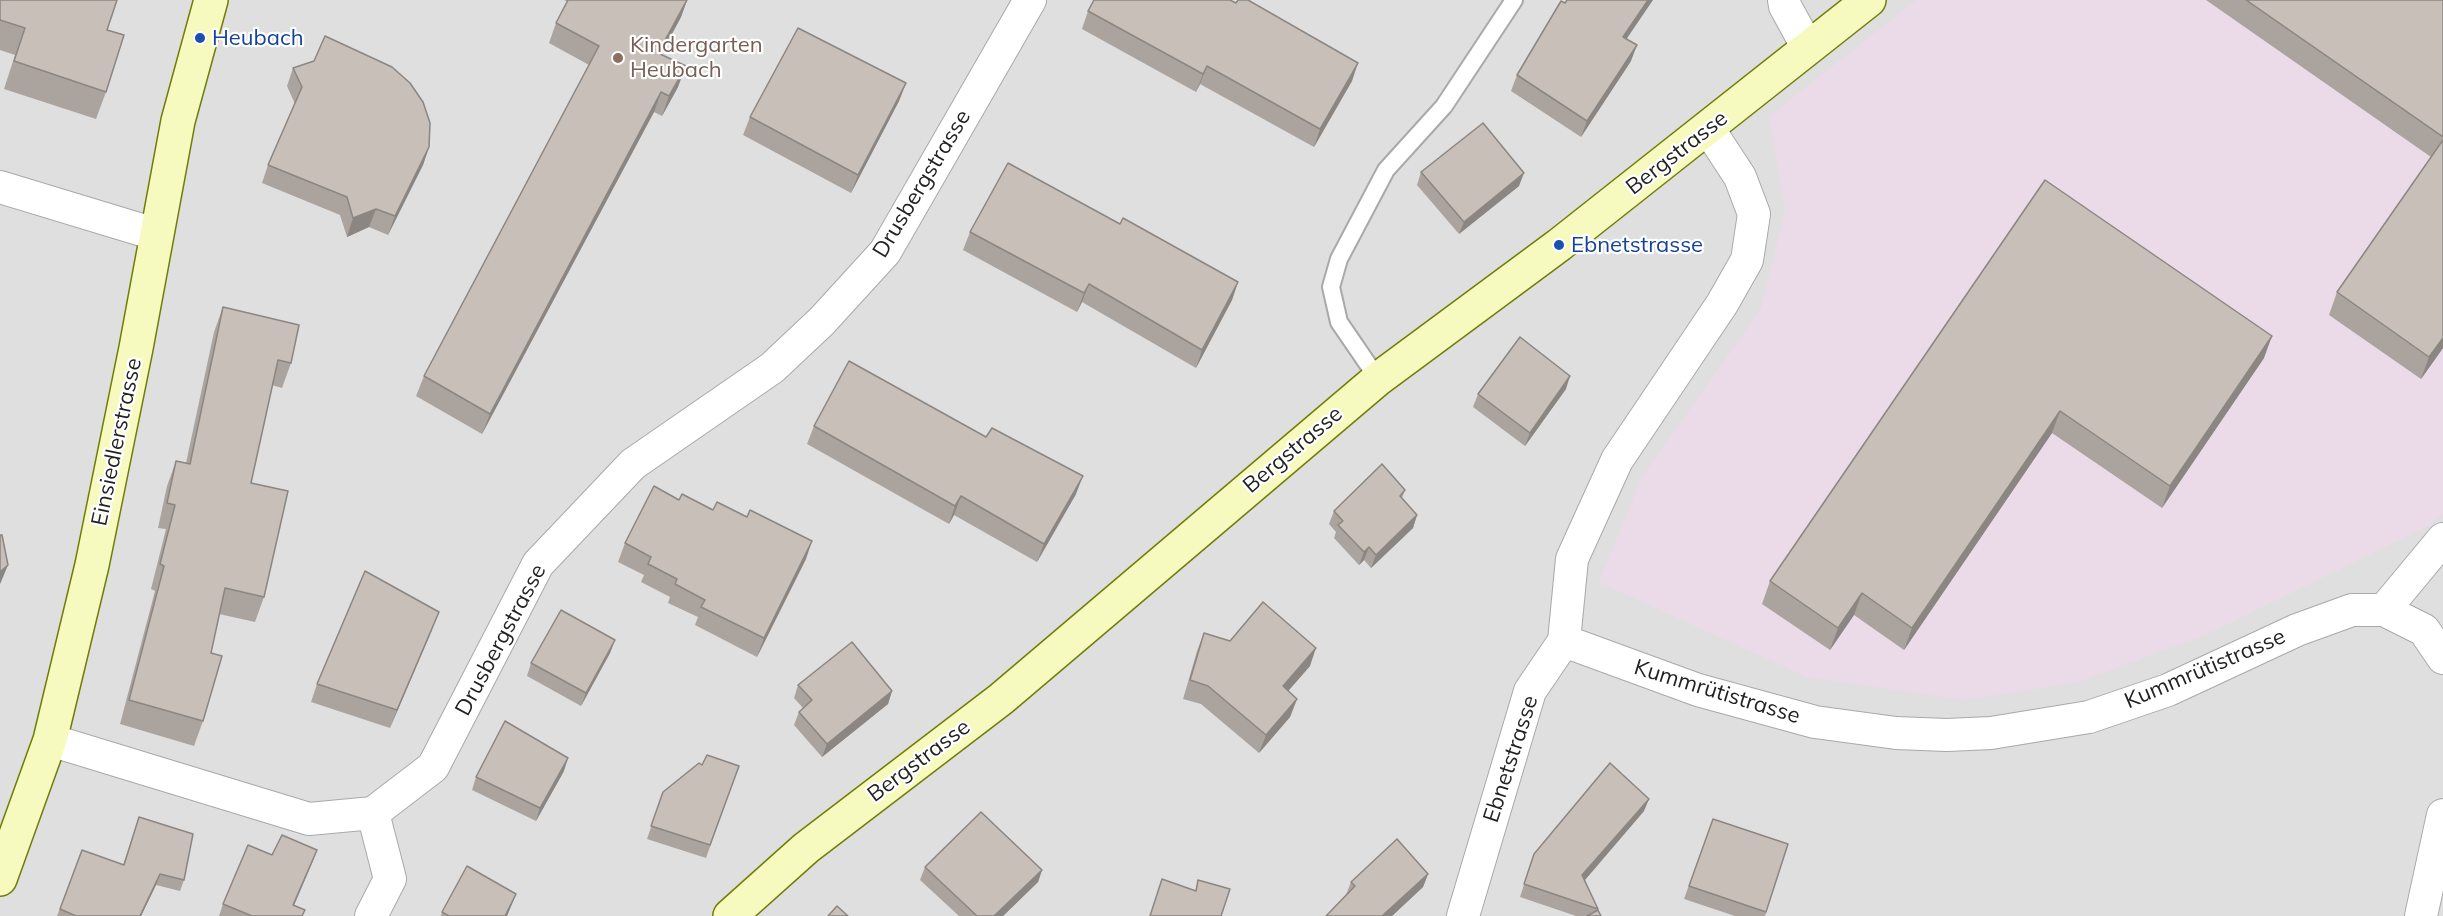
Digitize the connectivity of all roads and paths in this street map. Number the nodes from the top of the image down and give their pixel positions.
1 (211, 0) edge
2 (1030, 0) edge
3 (1514, 0) edge
4 (1784, 0) edge
5 (1869, 0) edge
6 (1808, 48) junction
7 (1708, 129) junction
8 (0, 187) edge
9 (155, 234) junction
10 (1378, 379) junction
11 (2443, 539) edge
12 (2384, 610) junction
13 (1564, 641) junction
14 (2443, 658) edge
15 (50, 740) junction
16 (373, 813) junction
17 (2443, 815) edge
18 (0, 879) edge
19 (371, 916) edge
20 (730, 916) edge
21 (1464, 916) edge
22 (2421, 916) edge

1 - 9 street, Einsiedlerstrasse
2 - 16 street, Drusbergstrasse
3 - 10 lane
4 - 6 street
5 - 6 street, Bergstrasse
6 - 7 street, Bergstrasse
7 - 10 street, Bergstrasse
7 - 13 street, Ebnetstrasse
8 - 9 street
9 - 15 street, Einsiedlerstrasse
10 - 20 street, Bergstrasse
11 - 12 street
12 - 13 street, Kummrütistrasse
12 - 14 street, Kummrütistrasse
13 - 21 street, Ebnetstrasse
15 - 16 street
15 - 18 street, Einsiedlerstrasse
16 - 19 street
17 - 22 street

